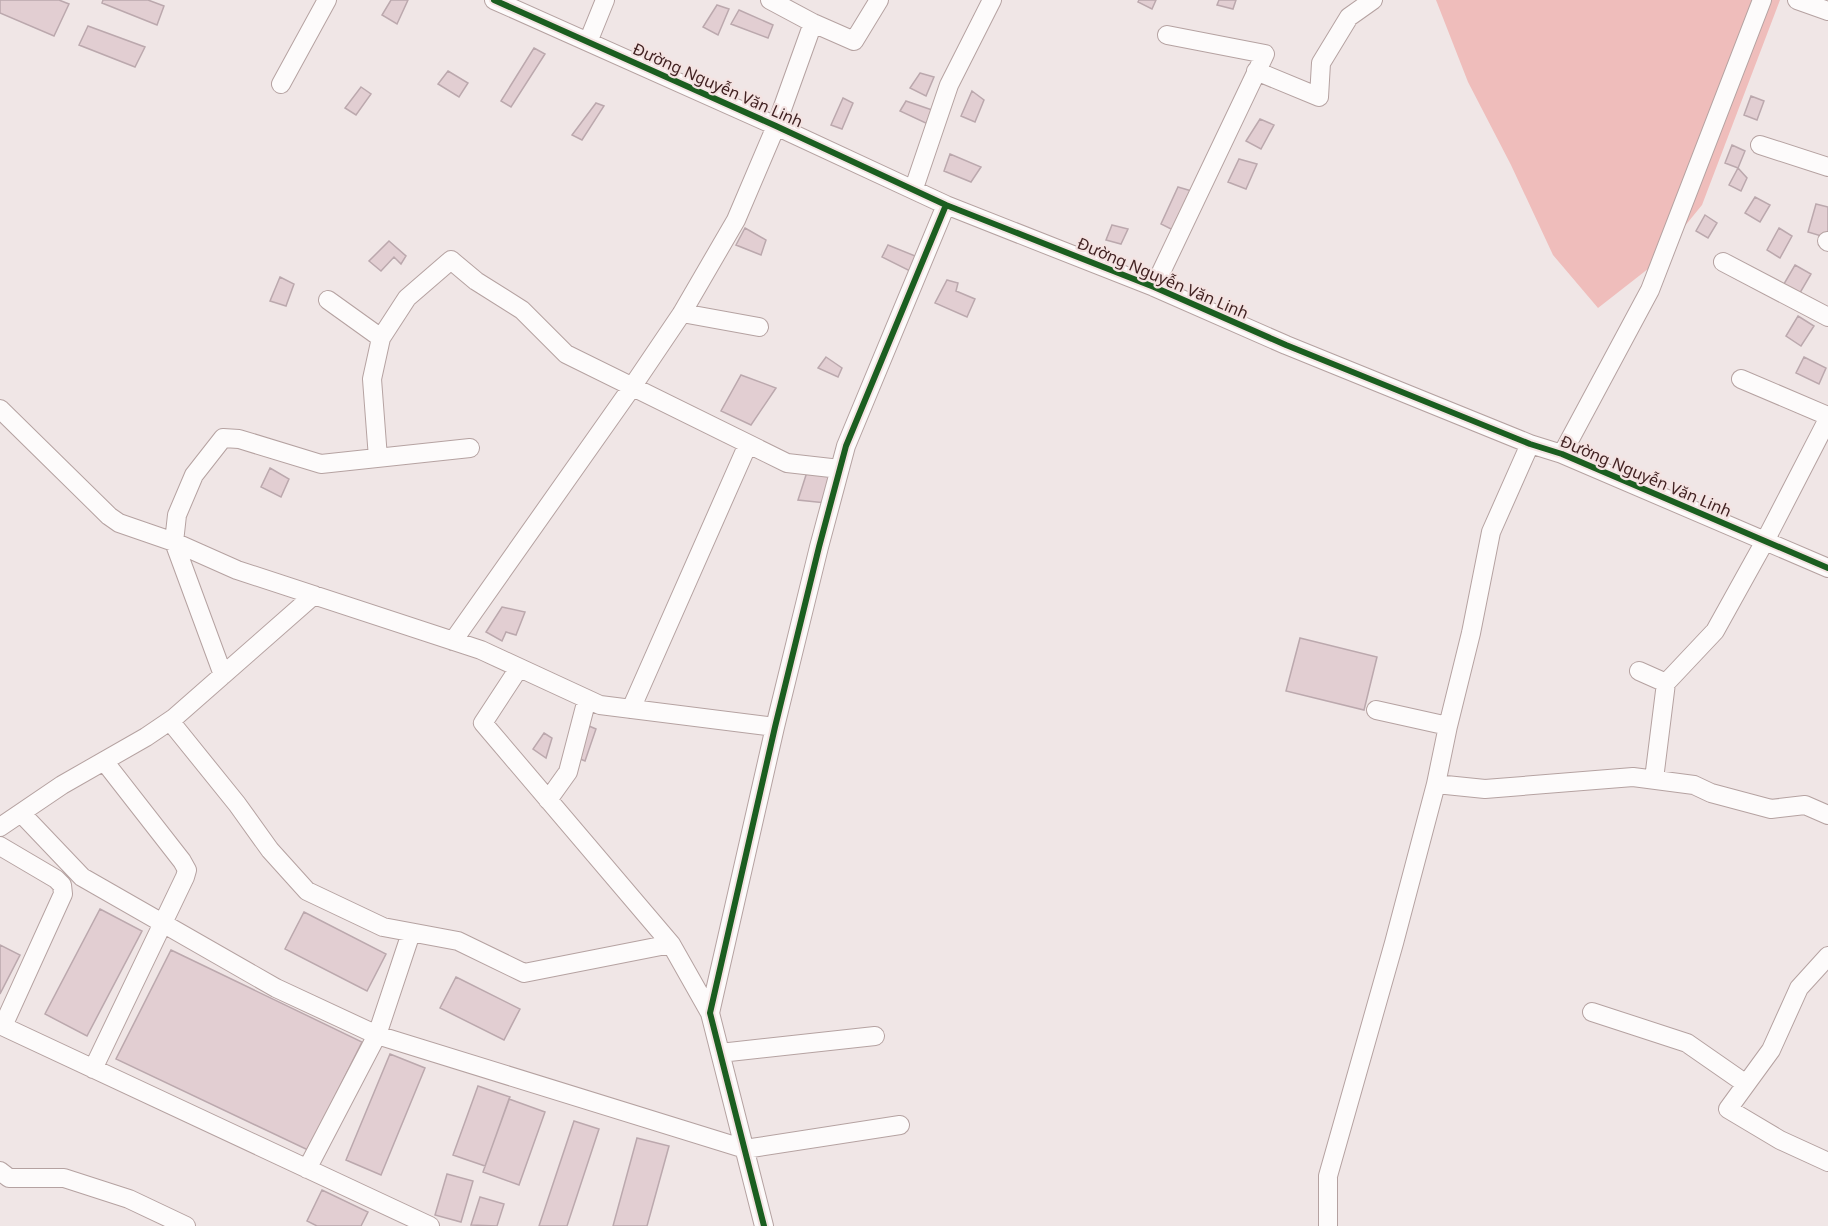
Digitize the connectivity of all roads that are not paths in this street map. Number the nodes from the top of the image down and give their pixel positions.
1 (327, 0) edge
2 (494, 0) edge
3 (605, 0) edge
4 (770, 0) edge
5 (879, 0) edge
6 (992, 0) edge
7 (1373, 0) edge
8 (1762, 0) edge
9 (1797, 0) edge
10 (1347, 9) edge
11 (1828, 11) edge
12 (813, 22) junction
13 (1167, 35) dead end
14 (588, 42) junction
15 (1256, 71) junction
16 (281, 84) dead end
17 (776, 126) junction
18 (1760, 145) dead end
19 (1828, 167) edge
20 (914, 188) junction
21 (946, 205) junction
22 (1723, 262) dead end
23 (1154, 288) junction
24 (328, 300) dead end
25 (682, 313) junction
26 (1828, 318) edge
27 (759, 327) dead end
28 (381, 338) junction
29 (1741, 379) dead end
30 (632, 387) junction
31 (0, 409) edge
32 (1828, 417) edge
33 (748, 444) junction
34 (1530, 444) junction
35 (470, 448) dead end
36 (1562, 454) junction
37 (378, 458) junction
38 (840, 469) junction
39 (1765, 541) junction
40 (174, 542) junction
41 (1828, 568) edge
42 (314, 595) junction
43 (453, 641) junction
44 (519, 668) junction
45 (1639, 670) dead end
46 (223, 675) junction
47 (1666, 683) junction
48 (587, 699) junction
49 (631, 709) junction
50 (1376, 710) dead end
51 (170, 721) junction
52 (1448, 726) junction
53 (775, 727) junction
54 (104, 761) junction
55 (1654, 779) junction
56 (1436, 784) junction
57 (548, 800) junction
58 (21, 813) junction
59 (1828, 815) edge
60 (0, 827) edge
61 (0, 846) edge
62 (164, 924) junction
63 (411, 933) junction
64 (671, 944) junction
65 (1828, 956) edge
66 (1592, 1012) dead end
67 (710, 1013) junction
68 (1, 1025) edge
69 (377, 1035) junction
70 (875, 1036) dead end
71 (720, 1053) junction
72 (93, 1069) junction
73 (1746, 1084) junction
74 (900, 1125) dead end
75 (744, 1149) junction
76 (1828, 1162) edge
77 (307, 1169) junction
78 (3, 1178) edge
79 (186, 1226) edge
80 (430, 1226) edge
81 (764, 1226) edge
82 (1328, 1226) edge

1 - 16 street
2 - 14 street, Đường Nguyễn Văn Linh
3 - 14 street
4 - 12 street
5 - 12 street
6 - 20 street
7 - 10 street
8 - 36 street
9 - 11 street
10 - 15 street
12 - 17 street
13 - 15 street
14 - 17 street, Đường Nguyễn Văn Linh
15 - 23 street
17 - 20 street, Đường Nguyễn Văn Linh
17 - 25 street
18 - 19 street
20 - 21 street, Đường Nguyễn Văn Linh
21 - 23 street, Đường Nguyễn Văn Linh
21 - 38 street
22 - 26 street
23 - 34 street, Đường Nguyễn Văn Linh
24 - 28 street
25 - 27 street
25 - 30 street
28 - 30 street
28 - 37 street
29 - 32 street
30 - 33 street
30 - 43 street
31 - 40 street
32 - 39 street
33 - 38 street
33 - 49 street
34 - 36 street, Đường Nguyễn Văn Linh
34 - 52 street
35 - 37 street
36 - 39 street, Đường Nguyễn Văn Linh
37 - 40 street
38 - 53 street
39 - 41 street, Đường Nguyễn Văn Linh
39 - 47 street
40 - 42 street
40 - 46 street
42 - 43 street
42 - 46 street
43 - 44 street
44 - 48 street
44 - 57 street
45 - 47 street
46 - 51 street
47 - 55 street
48 - 49 street
48 - 57 street
49 - 53 street
50 - 52 street
51 - 54 street
51 - 63 street
52 - 56 street
53 - 67 street
54 - 58 street
54 - 62 street
55 - 56 street
55 - 59 street
56 - 82 street
57 - 64 street
58 - 60 street
58 - 62 street
61 - 68 street
62 - 69 street
62 - 72 street
63 - 64 street
63 - 69 street
64 - 67 street
65 - 73 street
66 - 73 street
67 - 71 street
68 - 72 street
69 - 75 street
69 - 77 street
70 - 71 street
71 - 75 street
72 - 77 street
73 - 76 street
74 - 75 street
75 - 81 street
77 - 80 street
78 - 79 street

